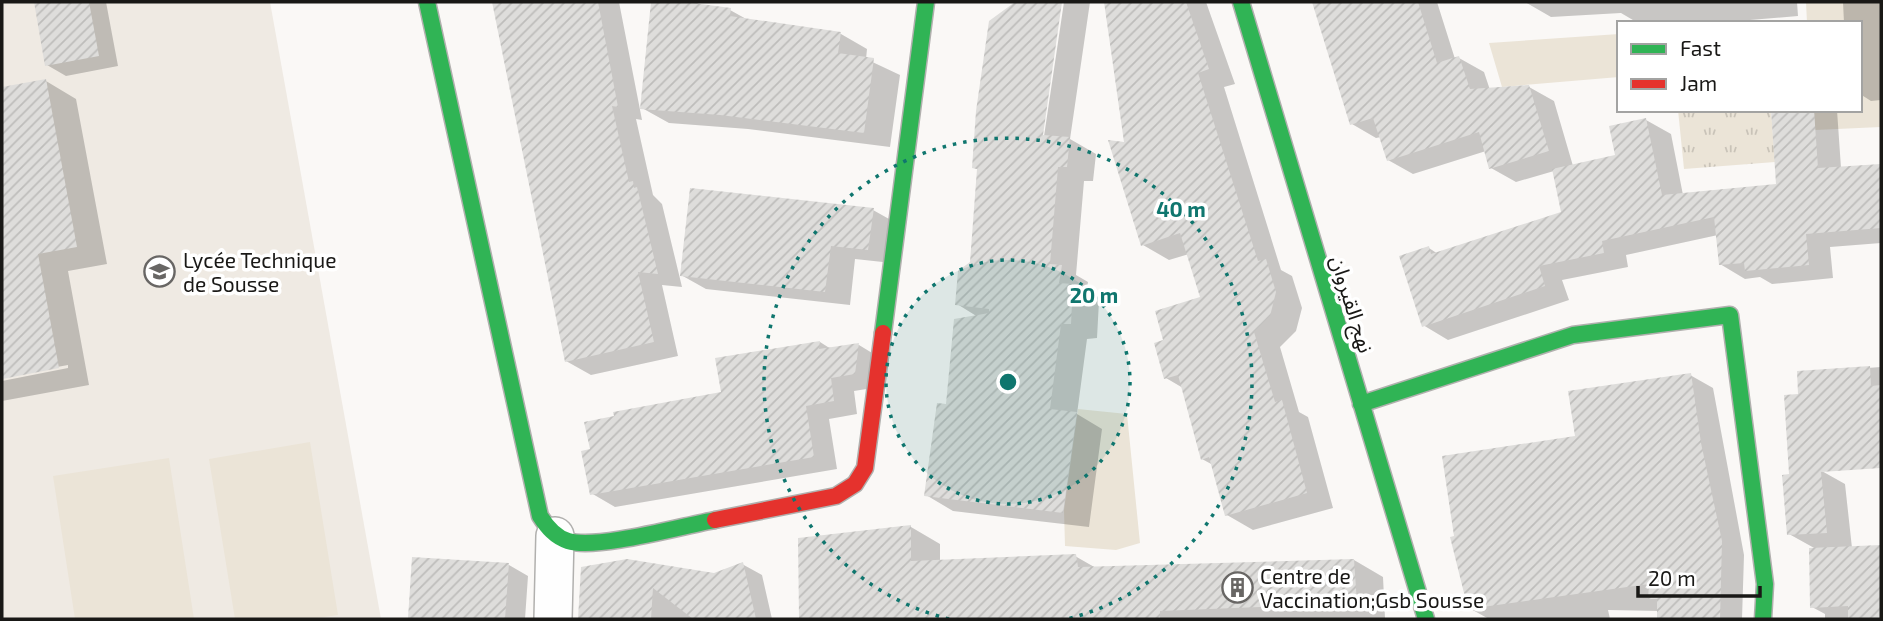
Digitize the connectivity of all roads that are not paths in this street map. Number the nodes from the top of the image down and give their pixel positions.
1 (428, 2) edge
2 (926, 2) edge
3 (1241, 2) edge
4 (1361, 404) junction
5 (555, 536) junction
6 (553, 619) edge
7 (1426, 619) edge
8 (1763, 619) edge

1 - 5 street
2 - 5 street
3 - 4 street, نهج القيروان
4 - 7 street, نهج القيروان
4 - 8 street
5 - 6 street

